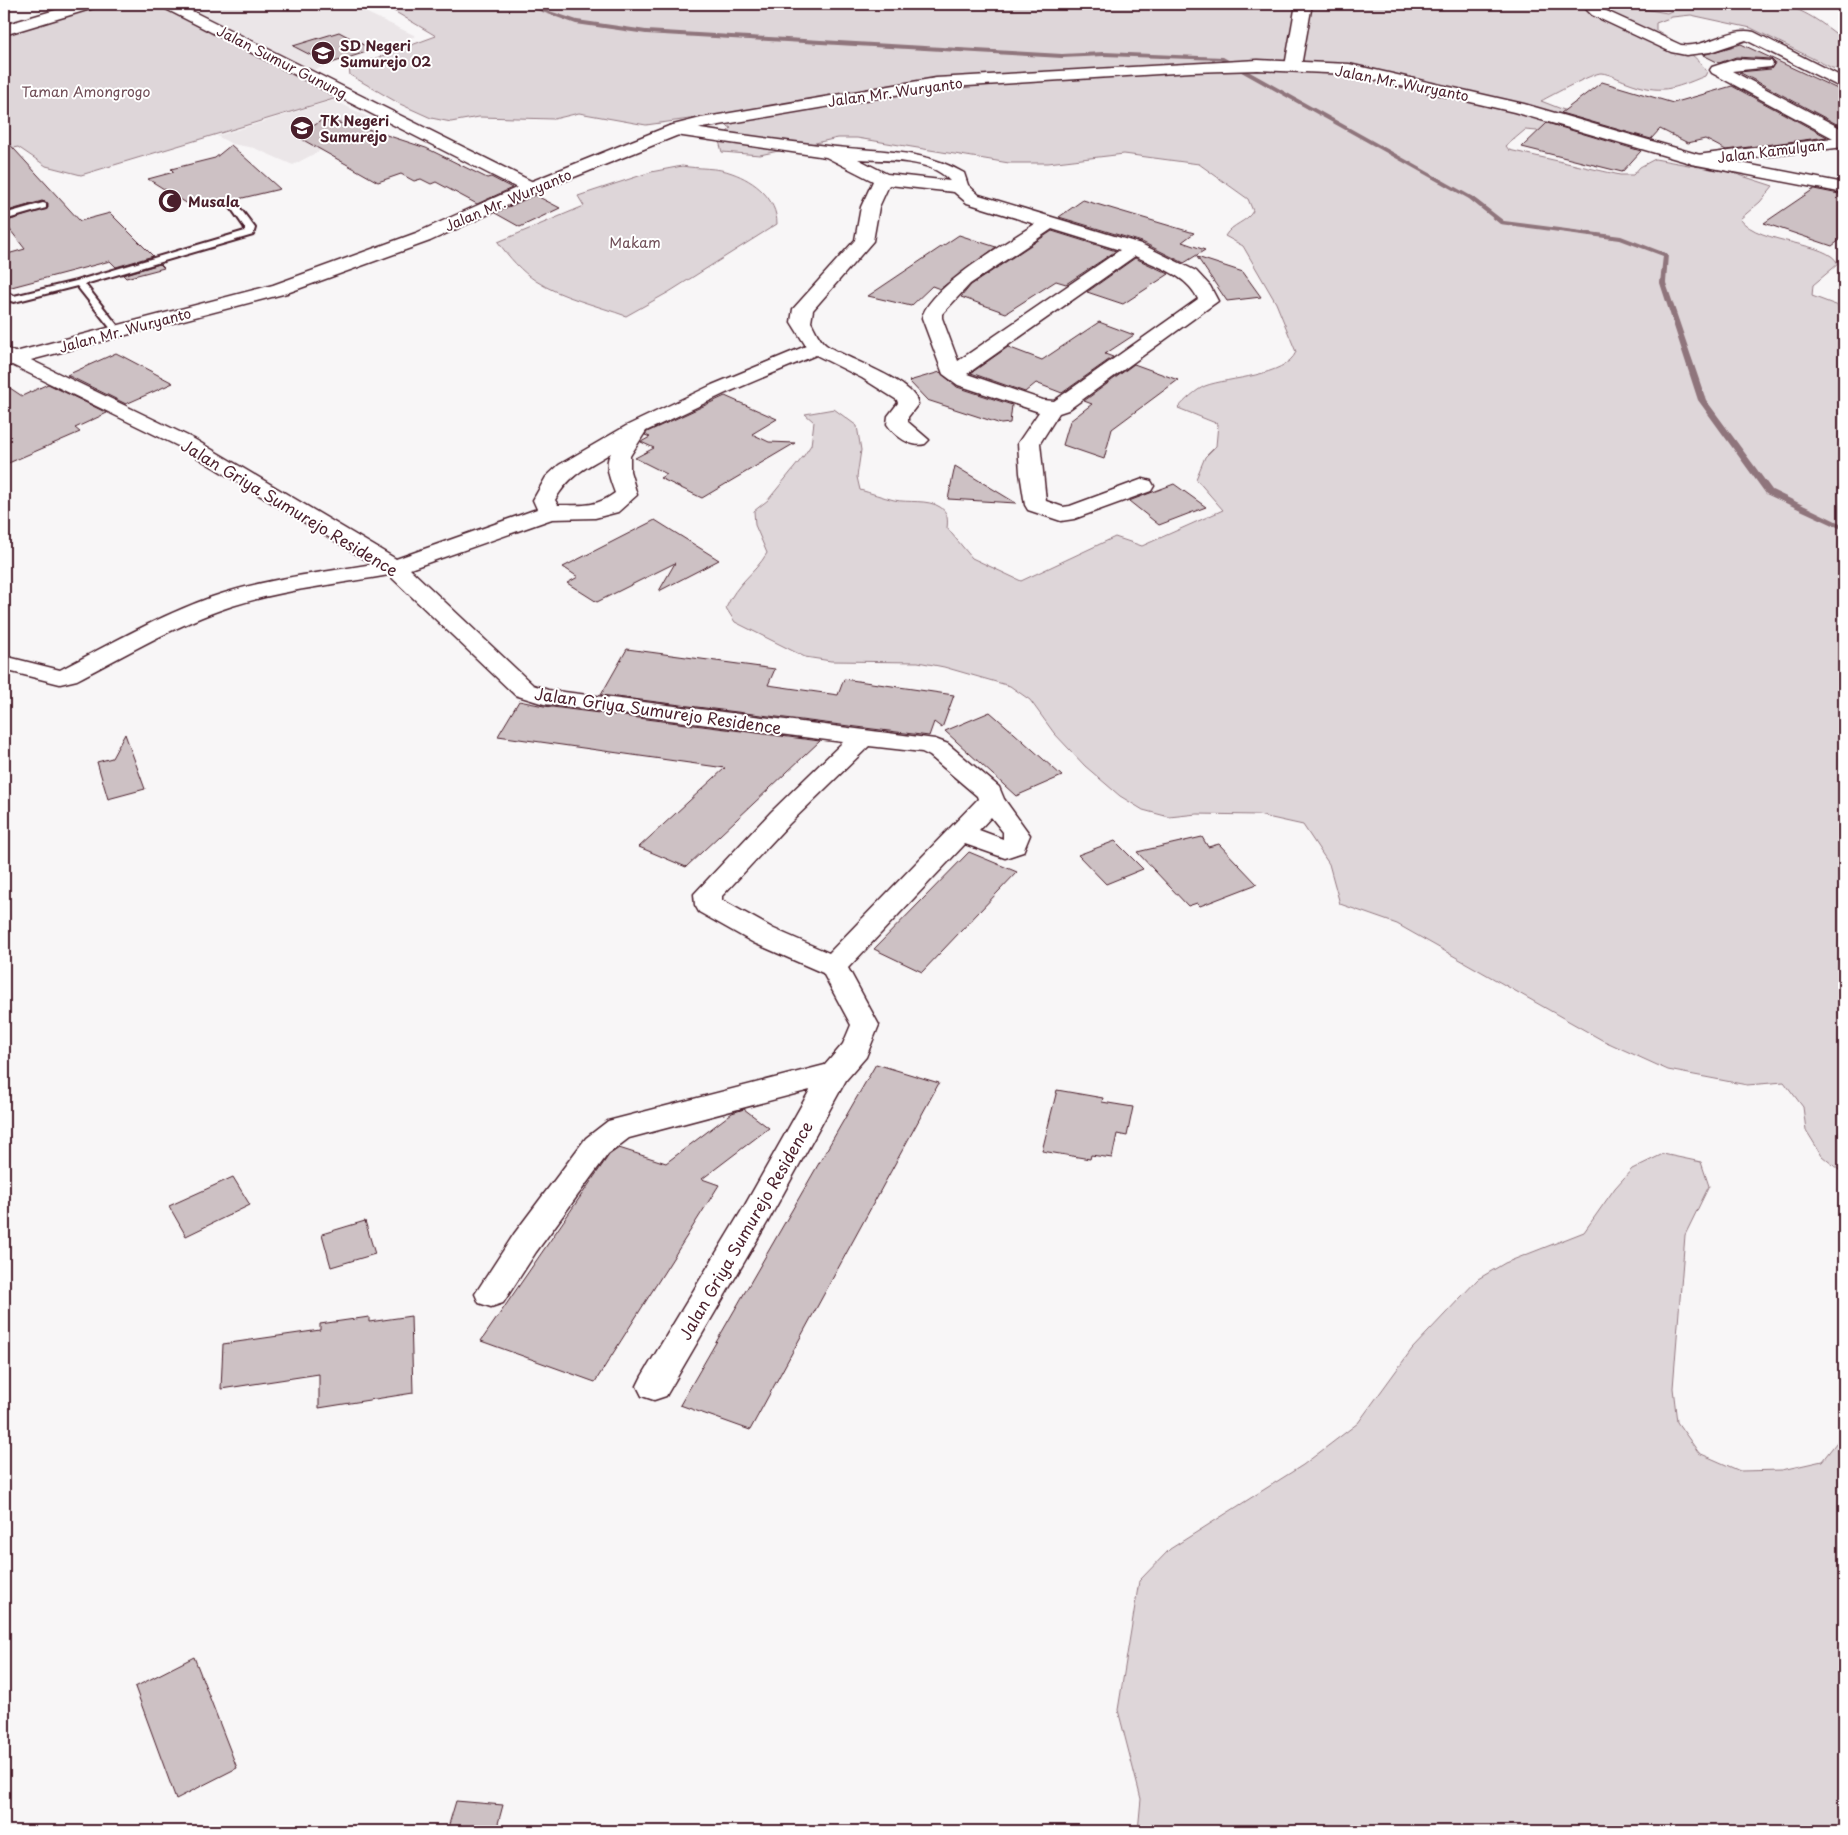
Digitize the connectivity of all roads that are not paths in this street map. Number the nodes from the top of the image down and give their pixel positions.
1 (92, 4) edge
2 (167, 4) edge
3 (1304, 4) edge
4 (1596, 4) edge
5 (4, 30) edge
6 (1764, 64) dead end
7 (1293, 66) junction
8 (1844, 84) edge
9 (675, 130) junction
10 (1844, 137) edge
11 (1844, 142) edge
12 (832, 153) junction
13 (1698, 160) junction
14 (883, 179) junction
15 (959, 187) junction
16 (531, 188) junction
17 (1844, 188) edge
18 (233, 205) dead end
19 (44, 206) dead end
20 (4, 217) edge
21 (1050, 222) junction
22 (1134, 248) junction
23 (79, 283) junction
24 (4, 294) edge
25 (118, 332) junction
26 (817, 348) junction
27 (8, 358) edge
28 (953, 374) junction
29 (1052, 408) junction
30 (639, 427) junction
31 (918, 440) dead end
32 (1143, 486) dead end
33 (550, 512) junction
34 (394, 567) junction
35 (4, 663) edge
36 (863, 737) junction
37 (991, 800) junction
38 (961, 833) junction
39 (833, 966) junction
40 (835, 1073) junction
41 (491, 1294) dead end
42 (654, 1386) dead end

1 - 5 street
2 - 16 street, Jalan Sumur Gunung
3 - 7 street
4 - 8 street
6 - 10 street
7 - 9 street, Jalan Mr. Wuryanto
7 - 13 street, Jalan Mr. Wuryanto
9 - 12 street
9 - 16 street, Jalan Mr. Wuryanto
11 - 13 street, Jalan Kamulyan
12 - 14 street
12 - 15 street
13 - 17 street, Jalan Mr. Wuryanto
14 - 15 street
14 - 26 street
15 - 21 street
16 - 25 street, Jalan Mr. Wuryanto
18 - 23 lane
19 - 20 lane
21 - 22 street
21 - 28 street
22 - 28 street
22 - 29 street
23 - 24 lane
23 - 25 lane
25 - 27 street, Jalan Mr. Wuryanto
26 - 30 street
26 - 31 street
27 - 34 street, Jalan Griya Sumurejo Residence
28 - 29 street
29 - 32 street
30 - 33 street
30 - 33 street
33 - 34 street
34 - 35 street
34 - 36 street, Jalan Griya Sumurejo Residence
36 - 37 street, Jalan Griya Sumurejo Residence
36 - 39 street
37 - 38 street
37 - 38 street, Jalan Griya Sumurejo Residence
38 - 39 street
39 - 40 street, Jalan Griya Sumurejo Residence
40 - 41 street
40 - 42 street, Jalan Griya Sumurejo Residence

